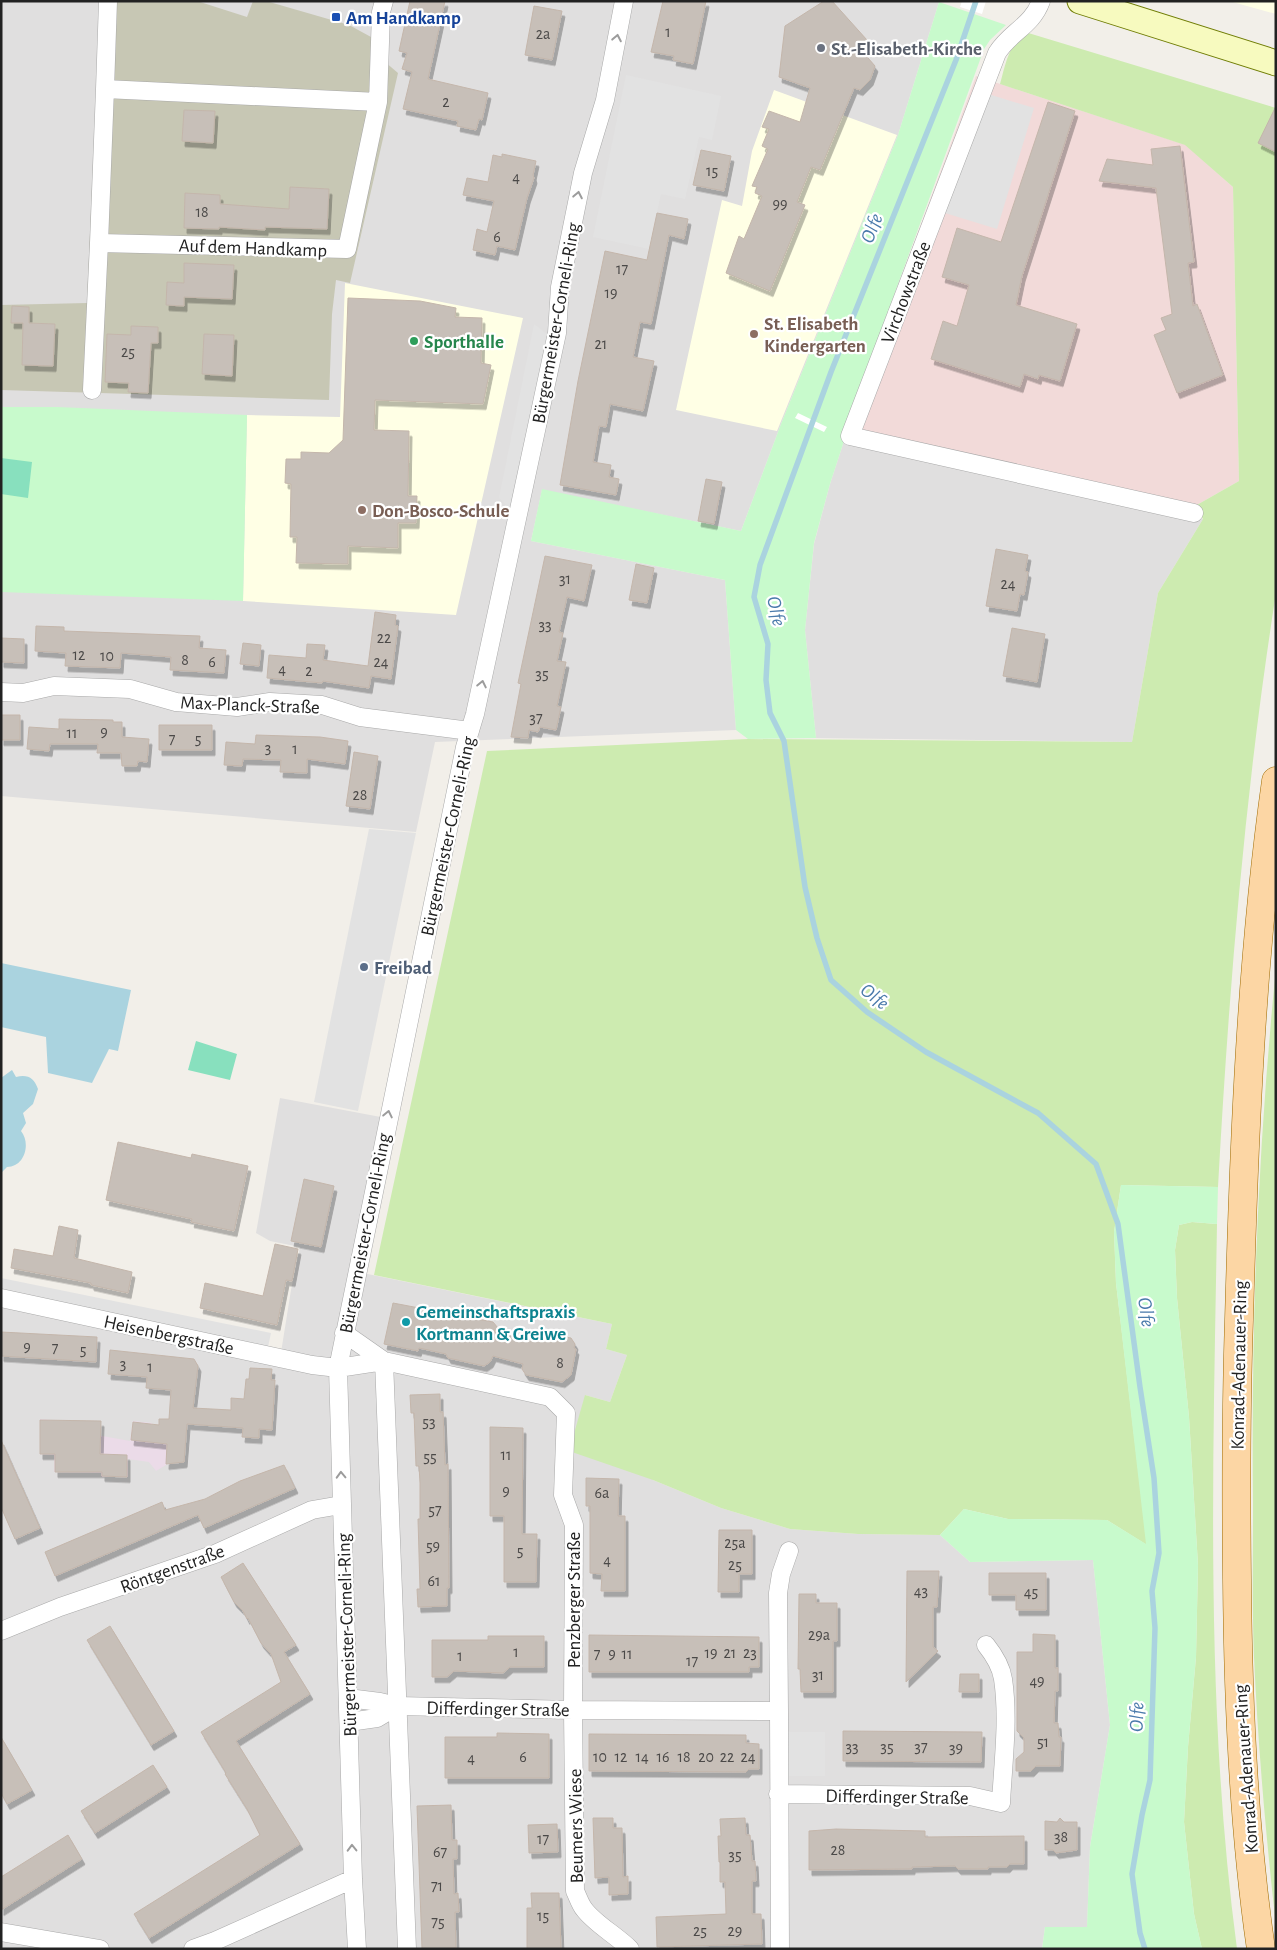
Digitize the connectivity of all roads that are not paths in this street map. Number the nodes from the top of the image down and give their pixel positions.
1 (108, 1) edge
2 (384, 1) edge
3 (624, 1) edge
4 (1041, 1) edge
5 (1080, 1) edge
6 (1276, 63) edge
7 (105, 89) junction
8 (378, 102) junction
9 (100, 243) junction
10 (92, 390) dead end
11 (1194, 513) dead end
12 (1, 692) edge
13 (470, 731) junction
14 (1276, 781) edge
15 (1267, 944) edge
16 (1, 1298) edge
17 (344, 1333) junction
18 (384, 1362) junction
19 (338, 1368) junction
20 (341, 1505) junction
21 (789, 1551) dead end
22 (1, 1631) edge
23 (986, 1645) dead end
24 (348, 1698) junction
25 (397, 1706) junction
26 (573, 1710) junction
27 (779, 1711) junction
28 (349, 1722) junction
29 (778, 1794) junction
30 (353, 1879) junction
31 (1, 1932) edge
32 (100, 1949) edge
33 (193, 1949) edge
34 (357, 1949) edge
35 (407, 1949) edge
36 (630, 1949) edge
37 (780, 1949) edge
38 (1261, 1949) edge

1 - 7 street
2 - 8 street, Auf dem Handkamp
13 -> 3 street, Bürgermeister-Corneli-Ring
4 - 11 street, Virchowstraße
5 - 6 main road
7 - 8 street
7 - 9 street
8 - 9 street, Auf dem Handkamp
9 - 10 street
12 - 13 street, Max-Planck-Straße
17 -> 13 street, Bürgermeister-Corneli-Ring
14 - 15 main road, Konrad-Adenauer-Ring
15 - 38 main road, Konrad-Adenauer-Ring
16 - 19 street, Heisenbergstraße
17 - 18 street, Penzberger Straße
17 - 19 street, Bürgermeister-Corneli-Ring
18 - 19 street, Penzberger Straße
18 - 25 street
18 - 26 street, Penzberger Straße
20 -> 19 street, Bürgermeister-Corneli-Ring
20 - 22 street, Röntgenstraße
20 - 24 street, Bürgermeister-Corneli-Ring
21 - 27 street
23 - 29 street, Differdinger Straße
24 - 25 street, Differdinger Straße
24 - 28 street, Bürgermeister-Corneli-Ring
25 - 26 street, Differdinger Straße
25 - 28 street
25 - 35 street
26 - 27 street, Differdinger Straße
26 - 36 street, Beumers Wiese
27 - 29 street
30 -> 28 street, Bürgermeister-Corneli-Ring
29 - 37 street
30 - 33 street
30 - 34 street, Bürgermeister-Corneli-Ring
31 - 32 street

